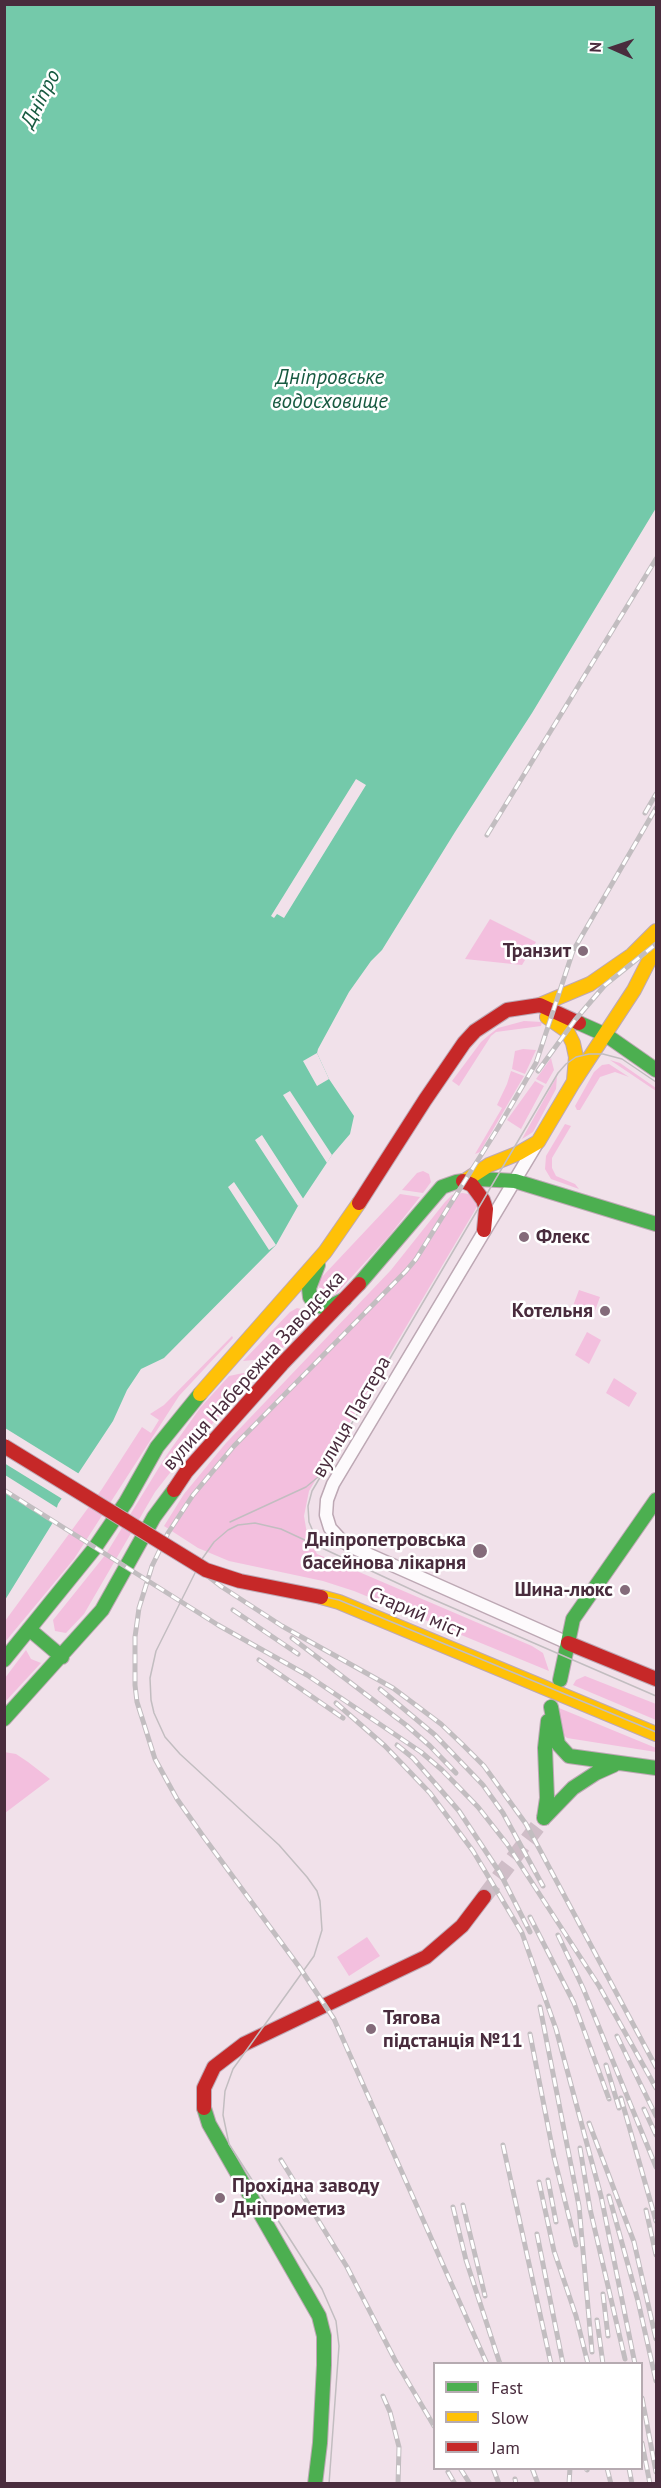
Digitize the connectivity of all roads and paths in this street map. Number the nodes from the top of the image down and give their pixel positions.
1 (657, 931) edge
2 (657, 947) edge
3 (540, 1005) junction
4 (507, 1010) junction
5 (606, 1035) junction
6 (657, 1070) edge
7 (573, 1083) junction
8 (538, 1142) junction
9 (514, 1180) junction
10 (464, 1182) junction
11 (657, 1224) edge
12 (484, 1230) junction
13 (325, 1252) junction
14 (347, 1299) junction
15 (4, 1446) edge
16 (657, 1500) edge
17 (29, 1629) junction
18 (568, 1643) junction
19 (62, 1656) junction
20 (4, 1660) edge
21 (657, 1679) edge
22 (560, 1680) dead end
23 (4, 1719) edge
24 (657, 1734) edge
25 (617, 1764) junction
26 (657, 1768) edge
27 (484, 1897) tunnel mouth
28 (315, 2484) edge

1 - 3 main road
2 - 5 main road
3 - 4 main road
3 - 5 main road
4 - 7 main road
4 - 13 main road, вулиця Набережна Заводська
5 - 6 main road
5 - 7 main road
7 - 8 main road
8 - 9 street, вулиця Пастера
8 - 10 main road
9 - 10 main road
9 - 11 main road
9 - 12 street, вулиця Пастера
10 - 12 main road
10 - 14 main road, вулиця Набережна Заводська
12 - 18 street, вулиця Пастера
13 - 14 main road
13 - 17 main road, вулиця Набережна Заводська
14 - 19 main road, вулиця Набережна Заводська
15 - 24 main road, Старий міст, bridge
16 - 18 main road
17 - 19 main road
17 - 20 main road, вулиця Набережна Заводська
18 - 21 main road, вулиця Пастера
18 - 22 main road
19 - 23 main road, вулиця Набережна Заводська
25 - 25 main road
25 - 26 main road
27 - 28 main road

